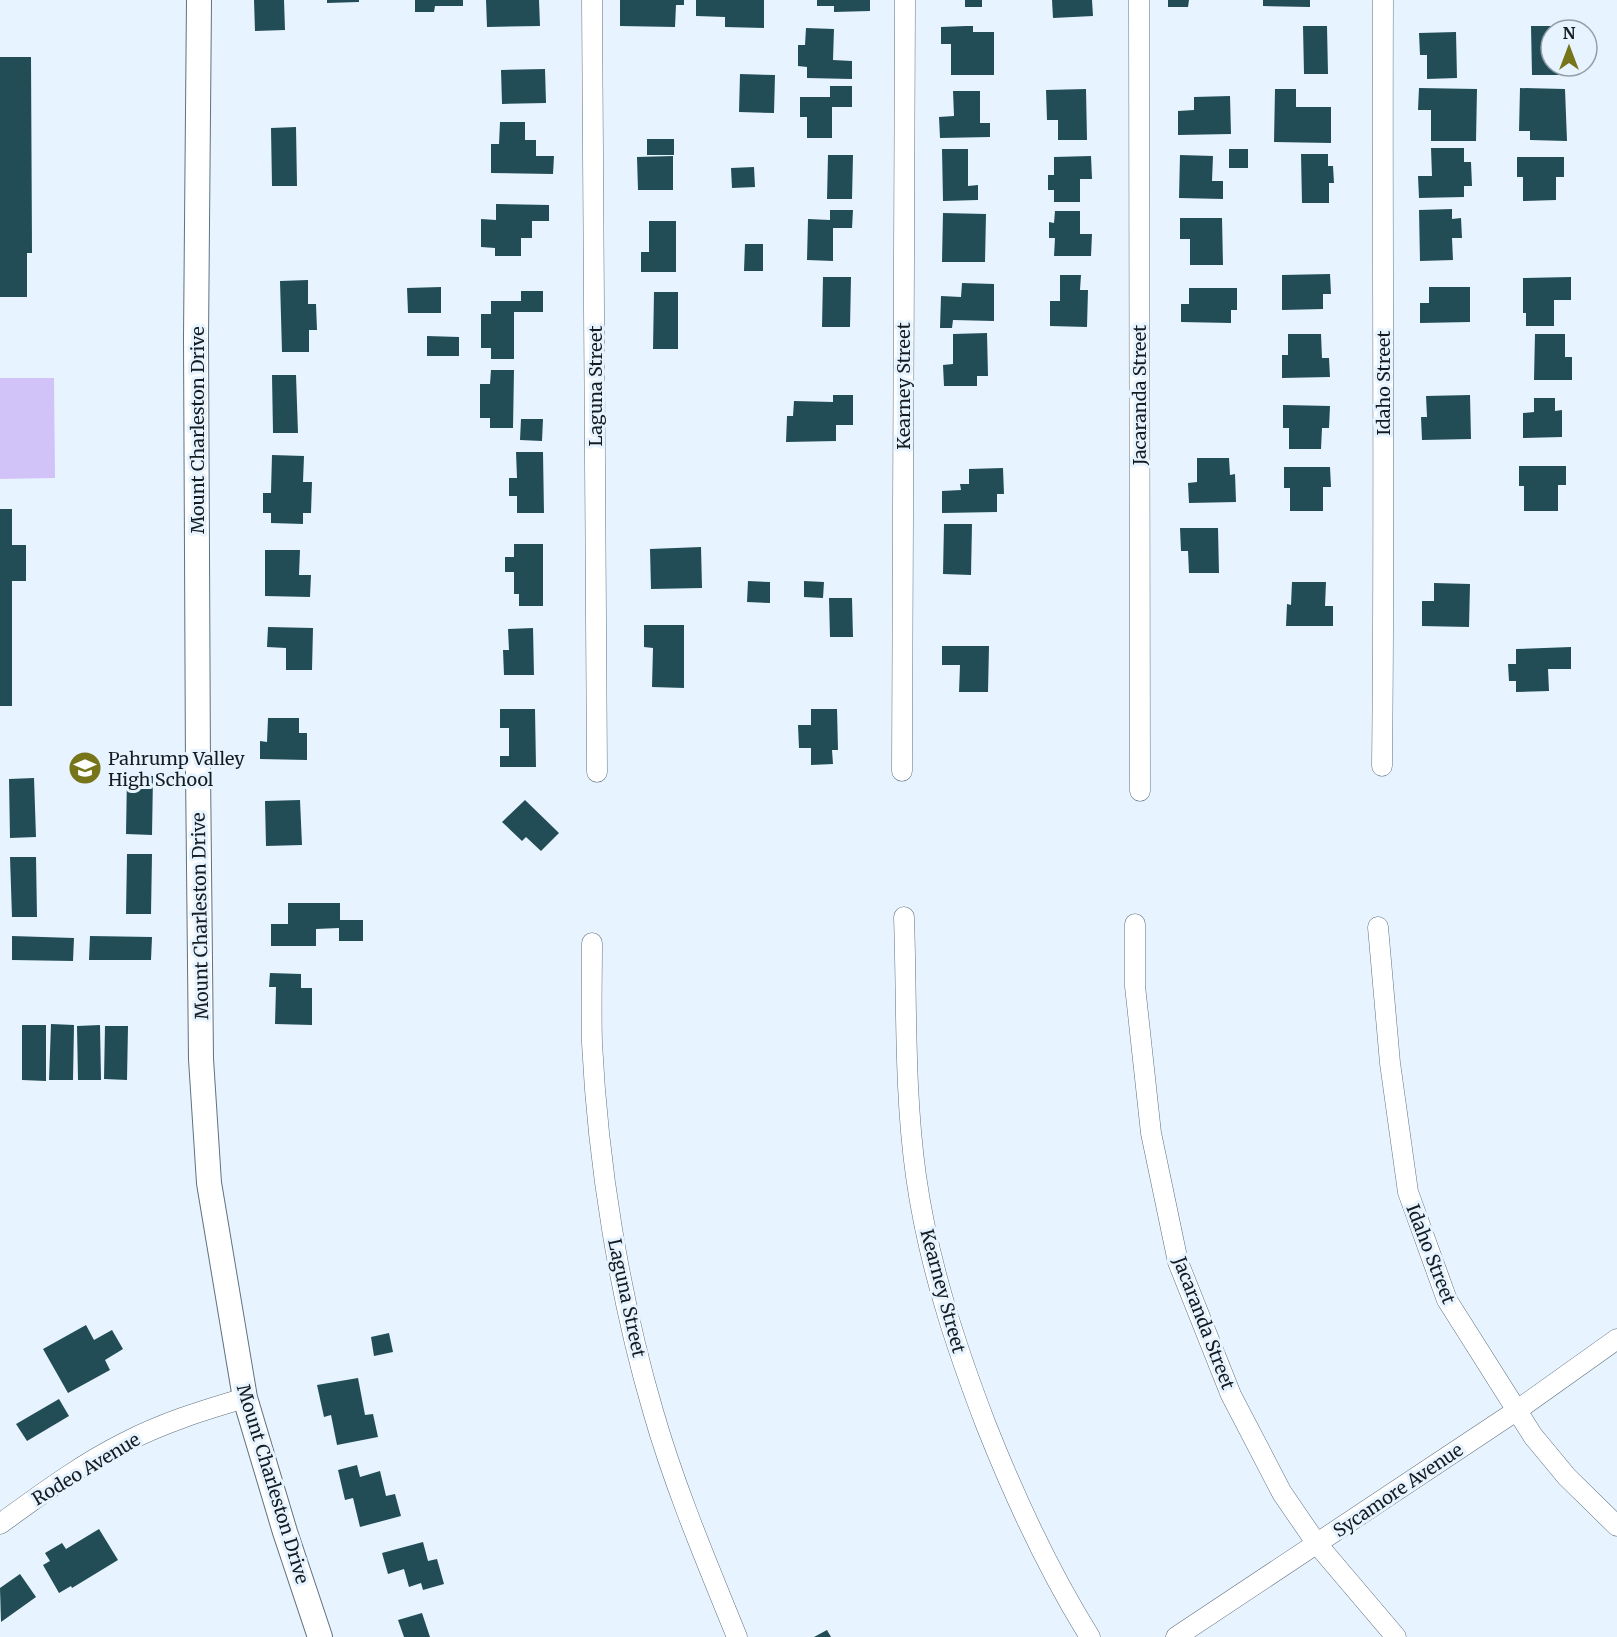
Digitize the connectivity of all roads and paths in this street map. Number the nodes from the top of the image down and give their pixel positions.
1 (199, 0) edge
2 (592, 0) edge
3 (905, 0) edge
4 (1139, 0) edge
5 (1383, 0) edge
6 (1382, 766) dead end
7 (902, 771) dead end
8 (597, 772) dead end
9 (1140, 790) dead end
10 (904, 917) dead end
11 (1135, 924) dead end
12 (1378, 927) dead end
13 (592, 943) dead end
14 (1617, 1339) edge
15 (245, 1398) junction
16 (1516, 1411) junction
17 (0, 1524) edge
18 (1617, 1526) edge
19 (1317, 1544) junction
20 (321, 1637) edge
21 (737, 1637) edge
22 (1090, 1637) edge
23 (1176, 1637) edge
24 (1396, 1637) edge

1 - 15 street, Mount Charleston Drive
2 - 8 street, Laguna Street
3 - 7 street, Kearney Street
4 - 9 street, Jacaranda Street
5 - 6 street, Idaho Street
10 - 22 street, Kearney Street
11 - 19 street, Jacaranda Street
12 - 16 street, Idaho Street
13 - 21 street, Laguna Street
14 - 16 street, Sycamore Avenue
15 - 17 street, Rodeo Avenue
15 - 20 street, Mount Charleston Drive
16 - 18 street, Idaho Street
16 - 19 street, Sycamore Avenue
19 - 23 street, Sycamore Avenue
19 - 24 street, Jacaranda Street

